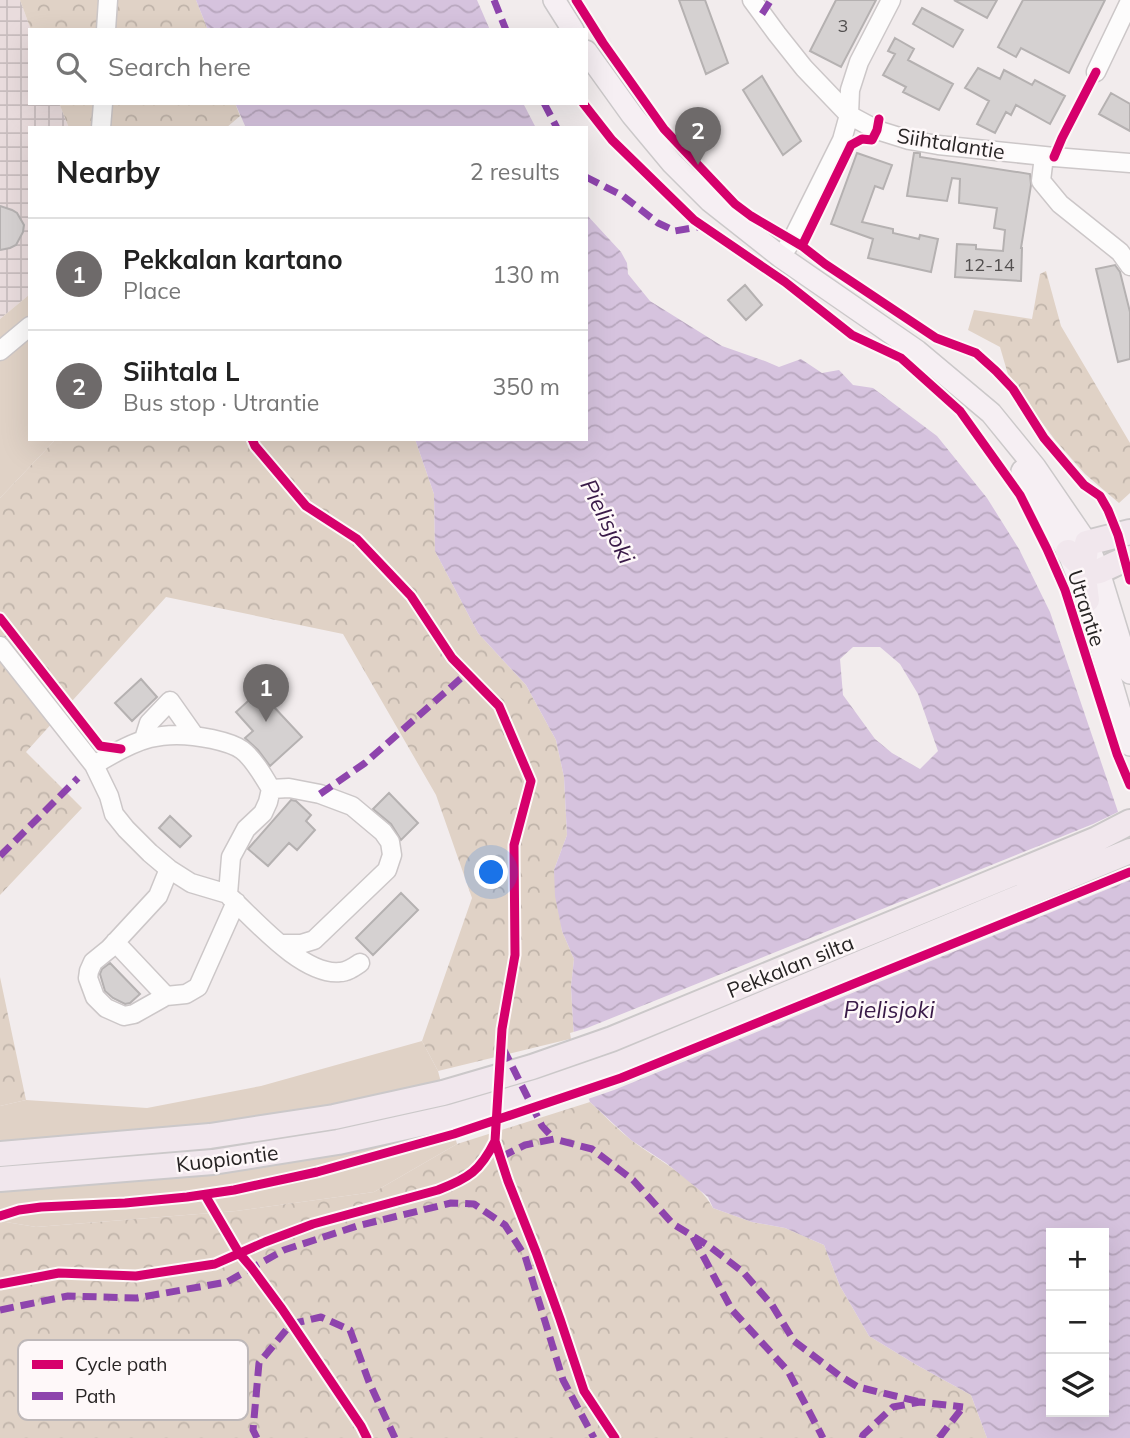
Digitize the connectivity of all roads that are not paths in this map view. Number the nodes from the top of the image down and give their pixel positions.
1 (108, 0) edge
2 (554, 0) edge
3 (752, 0) edge
4 (891, 0) edge
5 (1130, 1) edge
6 (106, 28) edge
7 (572, 28) edge
8 (588, 54) edge
9 (1096, 72) dead end
10 (103, 105) edge
11 (849, 115) junction
12 (102, 126) edge
13 (1044, 156) junction
14 (1130, 163) edge
15 (780, 257) junction
16 (1130, 266) edge
17 (28, 328) edge
18 (0, 351) edge
19 (1130, 532) edge
20 (1130, 558) edge
21 (1085, 559) junction
22 (1087, 600) joint
23 (0, 646) edge
24 (1130, 673) edge
25 (194, 735) junction
26 (144, 739) junction
27 (1130, 745) edge
28 (94, 765) junction
29 (271, 789) junction
30 (1130, 822) edge
31 (1130, 851) edge
32 (169, 869) junction
33 (232, 898) junction
34 (115, 942) junction
35 (279, 944) junction
36 (360, 964) dead end
37 (166, 996) junction
38 (443, 1093) joint
39 (451, 1117) joint
40 (0, 1154) edge
41 (0, 1179) edge

1 - 6 street
2 - 7 main road
3 - 11 street, Siihtalantie
4 - 11 street
5 - 9 street
8 - 15 main road, Utrantie
10 - 12 street
11 - 13 street, Siihtalantie
11 - 15 street
13 - 14 street, Siihtalantie
13 - 16 street
15 - 21 main road, Utrantie
17 - 18 street
19 - 21 highway
20 - 21 highway
21 - 22 highway
21 - 24 main road, Utrantie
22 - 27 main road, Utrantie
23 - 28 street
25 - 26 street
25 - 26 street
25 - 29 street
26 - 28 street
28 - 32 street
29 - 33 street
29 - 35 street
30 - 38 highway, Pekkalan silta
31 - 39 highway, Pekkalan silta
32 - 33 street
32 - 34 street
33 - 35 street
33 - 37 street
34 - 37 street
34 - 37 street
35 - 36 street
38 - 40 highway, Kuopiontie
39 - 41 highway, Kuopiontie

